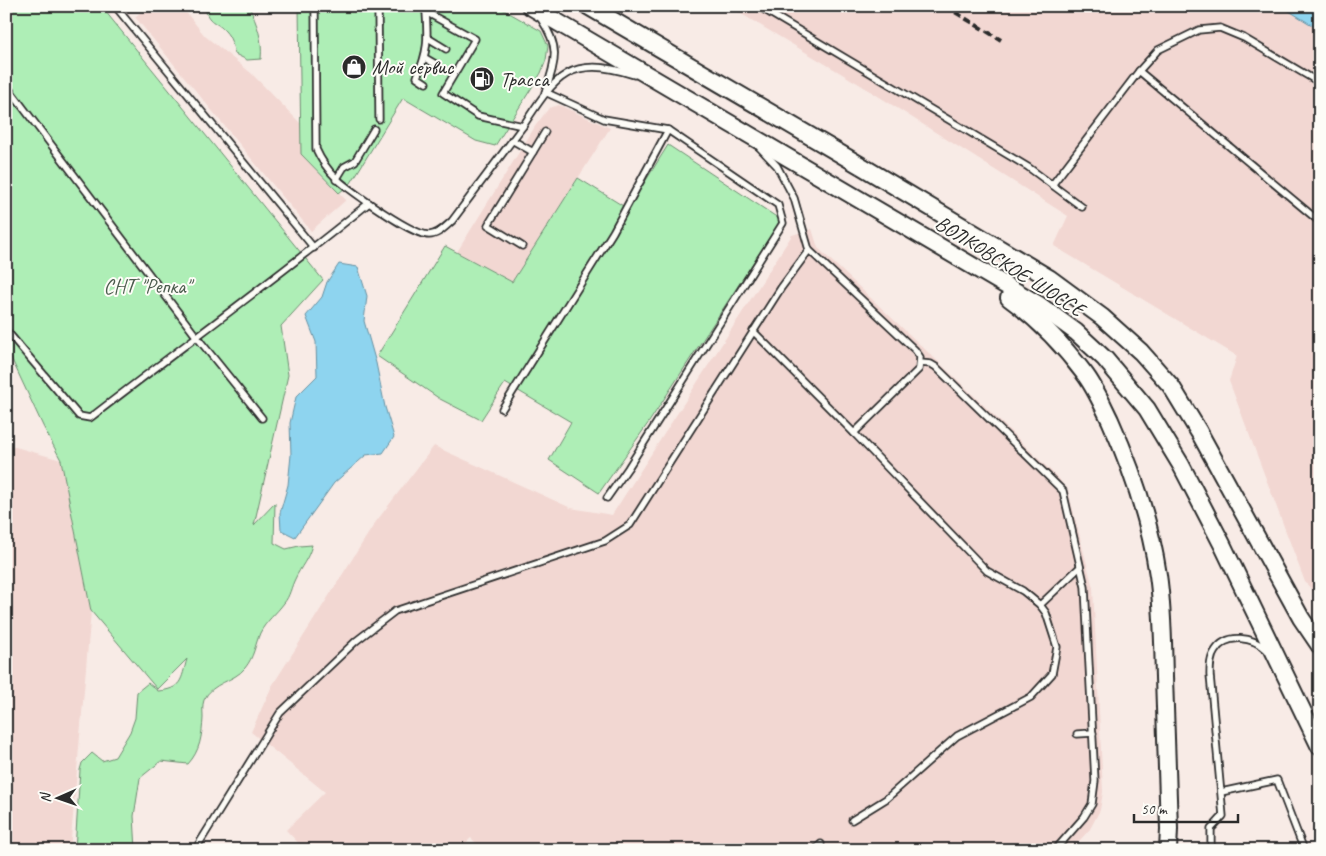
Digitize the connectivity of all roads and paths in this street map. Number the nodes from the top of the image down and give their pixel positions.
1 (115, 6) edge
2 (314, 6) edge
3 (378, 6) edge
4 (529, 6) edge
5 (588, 6) edge
6 (758, 6) edge
7 (425, 9) edge
8 (428, 38) junction
9 (446, 49) dead end
10 (457, 55) dead end
11 (425, 58) junction
12 (463, 59) junction
13 (436, 65) dead end
14 (447, 71) dead end
15 (1140, 71) junction
16 (454, 75) junction
17 (426, 83) dead end
18 (661, 83) junction
19 (1320, 83) edge
20 (6, 85) edge
21 (436, 89) dead end
22 (545, 92) junction
23 (443, 93) junction
24 (379, 119) dead end
25 (522, 126) junction
26 (374, 129) dead end
27 (668, 130) junction
28 (545, 132) dead end
29 (745, 132) junction
30 (512, 140) junction
31 (532, 152) junction
32 (336, 180) junction
33 (1052, 185) junction
34 (369, 203) junction
35 (1082, 207) dead end
36 (1320, 222) edge
37 (935, 243) junction
38 (522, 246) dead end
39 (314, 248) junction
40 (809, 250) junction
41 (6, 330) edge
42 (753, 331) junction
43 (196, 336) junction
44 (920, 363) junction
45 (502, 409) dead end
46 (262, 418) dead end
47 (854, 433) junction
48 (607, 498) dead end
49 (1080, 567) junction
50 (1040, 605) junction
51 (1320, 646) edge
52 (1280, 664) junction
53 (1093, 733) junction
54 (1077, 734) dead end
55 (1320, 747) edge
56 (1221, 792) junction
57 (852, 820) dead end
58 (1169, 829) junction
59 (821, 844) dead end
60 (194, 850) edge
61 (815, 850) edge
62 (1055, 850) edge
63 (1168, 850) edge
64 (1174, 850) edge
65 (1213, 850) edge
66 (1304, 850) edge

1 - 39 lane
2 - 32 lane
3 - 24 lane
4 - 18 main road, ВОЛКОВСКОЕ ШОССЕ
4 - 22 lane
5 - 51 main road, ВОЛКОВСКОЕ ШОССЕ
6 - 33 lane
7 - 8 lane
7 - 12 lane
8 - 9 lane
8 - 11 lane
10 - 12 lane
11 - 13 lane
11 - 17 lane
12 - 16 lane
14 - 16 lane
15 - 19 lane
15 - 33 lane
15 - 36 lane
16 - 23 lane
18 - 22 lane
18 - 29 main road, ВОЛКОВСКОЕ ШОССЕ
20 - 43 lane
21 - 23 lane
22 - 25 lane
22 - 27 lane
23 - 25 lane
25 - 30 lane
26 - 32 lane
27 - 45 lane
27 - 48 lane
28 - 31 lane
29 - 37 main road, ВОЛКОВСКОЕ ШОССЕ
29 - 40 lane
30 - 31 lane
30 - 34 lane
31 - 38 lane
32 - 34 lane
33 - 35 lane
34 - 39 lane
37 - 52 main road, ВОЛКОВСКОЕ ШОССЕ
37 - 58 main road
39 - 43 lane
40 - 42 lane
40 - 44 lane
41 - 43 lane
42 - 47 lane
42 - 60 lane
43 - 46 lane
44 - 47 lane
44 - 49 lane
47 - 50 lane
49 - 50 lane
49 - 53 lane
50 - 57 lane
52 - 55 main road, ВОЛКОВСКОЕ ШОССЕ
52 - 56 lane
53 - 54 lane
53 - 62 lane
56 - 65 lane
56 - 66 lane
58 - 63 main road
58 - 64 lane
59 - 61 lane

